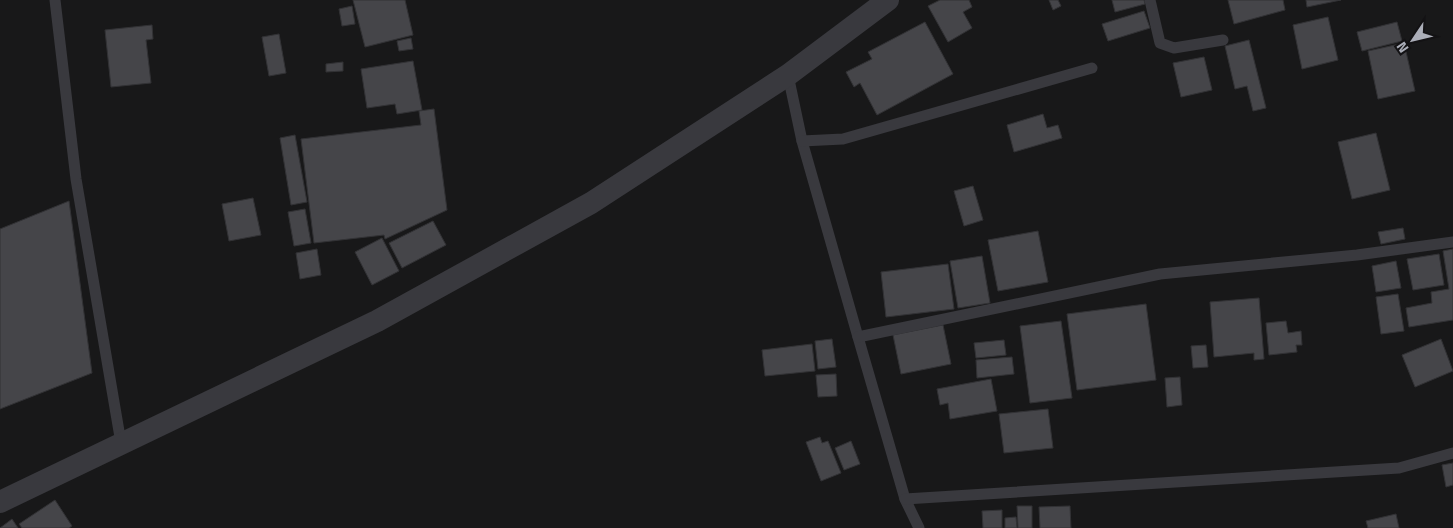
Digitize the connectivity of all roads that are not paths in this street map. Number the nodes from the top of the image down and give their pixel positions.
1 (56, 0) edge
2 (888, 0) edge
3 (1150, 0) edge
4 (1223, 40) dead end
5 (1092, 68) dead end
6 (788, 75) junction
7 (802, 142) junction
8 (1453, 242) edge
9 (858, 337) junction
10 (121, 443) junction
11 (1453, 453) edge
12 (906, 499) junction
13 (0, 502) edge
14 (919, 528) edge

1 - 10 lane
2 - 6 street
3 - 4 lane
5 - 7 lane
6 - 7 lane
6 - 10 street
7 - 9 lane
8 - 9 lane
9 - 12 lane
10 - 13 street
11 - 12 lane
12 - 14 lane

